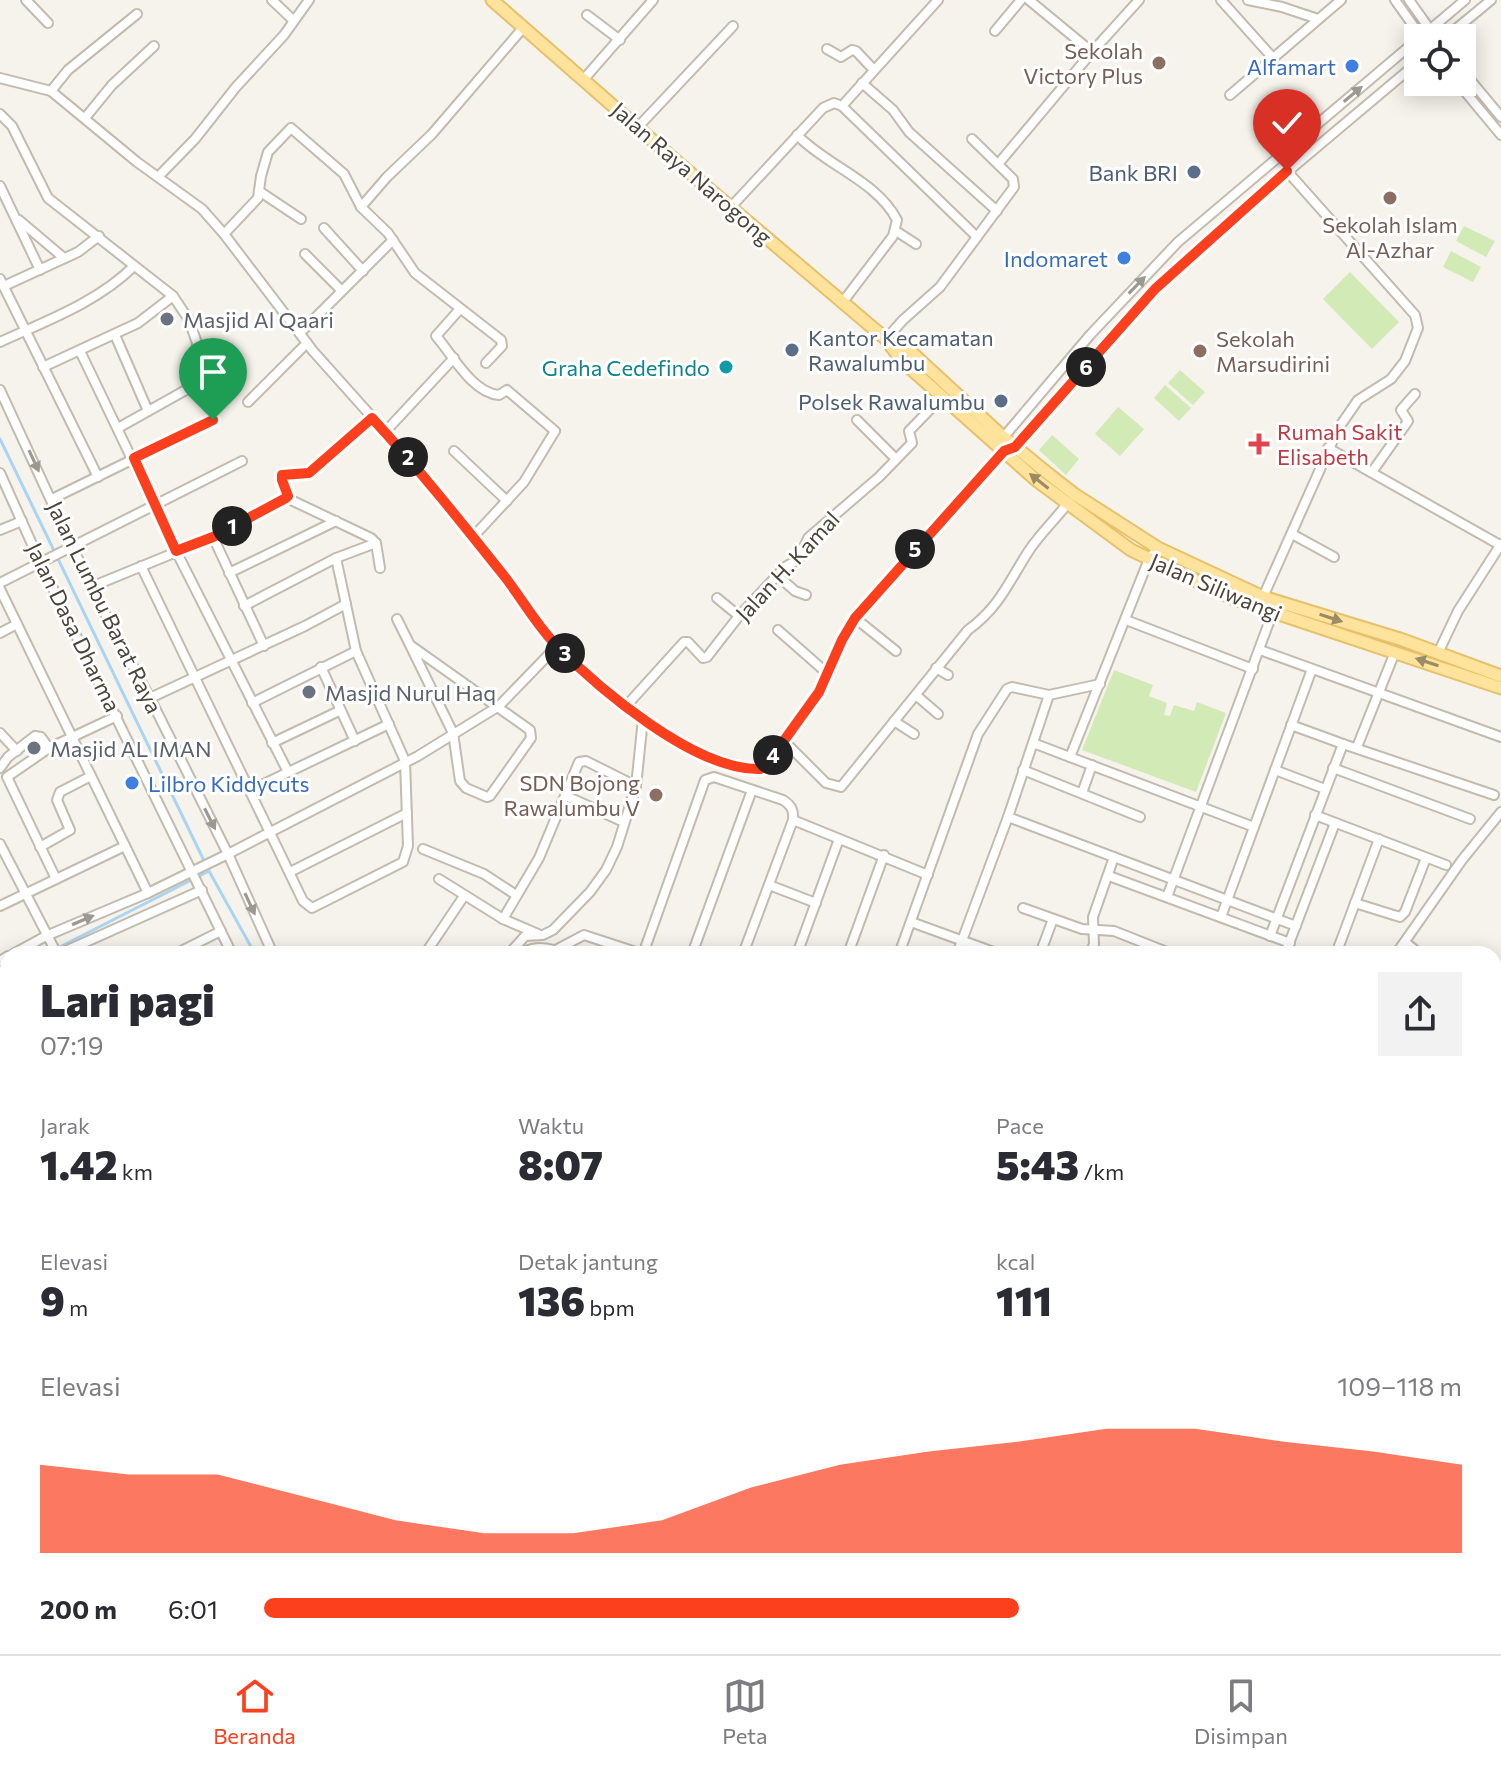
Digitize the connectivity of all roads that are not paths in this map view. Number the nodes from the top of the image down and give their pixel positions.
1 (26, 0) edge
2 (272, 0) edge
3 (309, 0) edge
4 (492, 0) edge
5 (653, 0) edge
6 (938, 0) edge
7 (1021, 0) edge
8 (1029, 0) edge
9 (1139, 0) edge
10 (1221, 0) edge
11 (1248, 0) edge
12 (1341, 0) edge
13 (1395, 0) edge
14 (1409, 0) edge
15 (1465, 0) edge
16 (1491, 0) edge
17 (137, 14) dead end
18 (587, 15) dead end
19 (1318, 19) junction
20 (293, 20) junction
21 (48, 23) dead end
22 (1411, 24) edge
23 (1425, 24) edge
24 (1436, 24) edge
25 (1462, 24) edge
26 (733, 26) dead end
27 (523, 28) junction
28 (995, 31) dead end
29 (620, 40) junction
30 (154, 46) dead end
31 (827, 49) dead end
32 (1404, 51) edge
33 (1092, 52) junction
34 (1272, 57) junction
35 (874, 70) junction
36 (1404, 74) edge
37 (0, 78) edge
38 (584, 79) junction
39 (862, 83) junction
40 (1476, 85) edge
41 (51, 91) junction
42 (1230, 95) dead end
43 (1469, 96) edge
44 (842, 106) junction
45 (1499, 110) edge
46 (0, 114) edge
47 (1486, 117) junction
48 (85, 118) junction
49 (638, 127) junction
50 (797, 135) junction
51 (1501, 135) edge
52 (972, 139) dead end
53 (999, 163) junction
54 (1287, 171) junction
55 (158, 177) junction
56 (0, 186) edge
57 (259, 191) junction
58 (1224, 201) junction
59 (361, 207) junction
60 (731, 207) junction
61 (997, 211) junction
62 (1236, 215) junction
63 (15, 217) junction
64 (301, 219) dead end
65 (324, 228) dead end
66 (896, 231) junction
67 (1189, 232) junction
68 (224, 234) junction
69 (99, 236) junction
70 (977, 237) junction
71 (393, 240) junction
72 (916, 244) dead end
73 (1202, 246) junction
74 (305, 254) dead end
75 (64, 258) junction
76 (134, 266) junction
77 (40, 270) junction
78 (363, 271) junction
79 (2, 282) edge
80 (341, 290) junction
81 (173, 296) junction
82 (842, 303) junction
83 (460, 309) junction
84 (1102, 321) junction
85 (24, 331) junction
86 (300, 333) junction
87 (1115, 334) junction
88 (115, 335) junction
89 (0, 342) edge
90 (890, 342) junction
91 (307, 343) junction
92 (80, 351) junction
93 (454, 358) junction
94 (486, 363) dead end
95 (43, 367) junction
96 (1057, 372) junction
97 (1070, 384) junction
98 (0, 390) edge
99 (1415, 394) dead end
100 (942, 397) junction
101 (248, 402) dead end
102 (148, 411) junction
103 (972, 416) junction
104 (372, 418) junction
105 (213, 420) dead end
106 (857, 420) dead end
107 (1013, 424) junction
108 (118, 428) junction
109 (385, 432) junction
110 (1025, 434) junction
111 (1002, 436) junction
112 (1328, 448) junction
113 (1009, 449) junction
114 (454, 451) dead end
115 (134, 458) junction
116 (896, 459) junction
117 (242, 461) dead end
118 (1372, 472) junction
119 (0, 473) edge
120 (98, 477) junction
121 (288, 496) junction
122 (52, 499) junction
123 (507, 501) junction
124 (1067, 504) junction
125 (157, 510) junction
126 (22, 521) junction
127 (336, 521) junction
128 (0, 530) edge
129 (1292, 534) junction
130 (213, 537) junction
131 (473, 537) junction
132 (376, 543) junction
133 (1500, 544) edge
134 (68, 548) junction
135 (1158, 548) junction
136 (176, 551) junction
137 (1334, 557) dead end
138 (336, 558) junction
139 (1149, 559) junction
140 (44, 560) junction
141 (141, 566) junction
142 (380, 568) dead end
143 (229, 573) junction
144 (778, 576) junction
145 (0, 586) edge
146 (91, 587) junction
147 (806, 595) dead end
148 (1263, 597) junction
149 (717, 598) dead end
150 (346, 604) junction
151 (244, 606) junction
152 (1275, 607) junction
153 (739, 616) junction
154 (855, 618) junction
155 (397, 619) dead end
156 (1126, 620) junction
157 (17, 624) junction
158 (778, 630) dead end
159 (0, 633) edge
160 (410, 645) junction
161 (264, 646) junction
162 (557, 646) junction
163 (1260, 650) junction
164 (356, 651) junction
165 (896, 651) dead end
166 (1395, 652) junction
167 (1438, 653) junction
168 (231, 661) junction
169 (321, 667) junction
170 (936, 668) junction
171 (1253, 669) junction
172 (1312, 669) junction
173 (828, 674) junction
174 (948, 675) dead end
175 (1501, 676) edge
176 (193, 677) junction
177 (1100, 684) junction
178 (1501, 688) edge
179 (1378, 694) junction
180 (1049, 695) junction
181 (917, 696) junction
182 (150, 698) junction
183 (252, 703) junction
184 (627, 705) junction
185 (499, 706) junction
186 (339, 711) junction
187 (938, 714) dead end
188 (117, 716) junction
189 (643, 719) junction
190 (894, 721) junction
191 (389, 724) junction
192 (1291, 725) junction
193 (0, 733) edge
194 (453, 733) junction
195 (914, 734) dead end
196 (72, 737) junction
197 (1501, 737) edge
198 (783, 740) junction
199 (355, 741) junction
200 (272, 743) junction
201 (1033, 743) junction
202 (1343, 744) junction
203 (1357, 747) junction
204 (49, 748) junction
205 (17, 751) junction
206 (4, 755) edge
207 (1070, 757) junction
208 (405, 761) junction
209 (1092, 765) junction
210 (0, 768) edge
211 (1333, 768) junction
212 (1023, 770) junction
213 (1275, 770) junction
214 (288, 772) junction
215 (91, 776) junction
216 (636, 786) junction
217 (1325, 789) junction
218 (251, 790) junction
219 (752, 790) junction
220 (1082, 793) junction
221 (1494, 795) dead end
222 (566, 796) junction
223 (1201, 807) junction
224 (1501, 812) edge
225 (407, 813) junction
226 (1315, 815) junction
227 (1008, 817) junction
228 (1140, 817) dead end
229 (1470, 819) dead end
230 (793, 820) junction
231 (624, 822) junction
232 (1335, 823) junction
233 (1254, 827) junction
234 (270, 833) junction
235 (839, 839) junction
236 (1379, 839) junction
237 (0, 844) edge
238 (125, 846) junction
239 (40, 847) junction
240 (423, 849) dead end
241 (884, 855) junction
242 (225, 856) junction
243 (1114, 857) junction
244 (1426, 858) junction
245 (1446, 865) dead end
246 (290, 872) junction
247 (928, 875) junction
248 (1109, 876) junction
249 (197, 878) junction
250 (56, 879) junction
251 (439, 879) dead end
252 (1173, 880) junction
253 (769, 885) junction
254 (24, 893) junction
255 (148, 893) junction
256 (516, 895) junction
257 (464, 896) junction
258 (1167, 897) junction
259 (1227, 900) junction
260 (816, 903) junction
261 (1355, 903) junction
262 (0, 906) edge
263 (1023, 908) dead end
264 (1221, 917) junction
265 (503, 919) junction
266 (1053, 919) junction
267 (1276, 919) junction
268 (911, 922) junction
269 (1296, 926) junction
270 (221, 931) junction
271 (1094, 931) junction
272 (543, 935) junction
273 (1270, 936) junction
274 (48, 938) junction
275 (962, 940) junction
276 (1405, 942) junction
277 (1290, 943) junction
278 (30, 946) edge
279 (53, 946) edge
280 (70, 946) edge
281 (191, 946) edge
282 (228, 946) edge
283 (269, 946) edge
284 (430, 946) edge
285 (516, 946) edge
286 (563, 946) edge
287 (618, 946) edge
288 (645, 946) edge
289 (695, 946) edge
290 (746, 946) edge
291 (800, 946) edge
292 (851, 946) edge
293 (902, 946) edge
294 (960, 946) edge
295 (973, 946) edge
296 (1043, 946) edge
297 (1091, 946) edge
298 (1152, 946) edge
299 (1289, 946) edge
300 (1339, 946) edge
301 (1402, 946) edge
302 (1410, 946) edge

1 - 21 street
2 - 20 street
3 - 20 street
4 - 27 main road, Jalan Raya Narogong
5 - 29 street
6 - 35 street
7 - 28 street
8 - 33 street
9 - 33 street
10 - 34 street
11 - 19 street
12 - 19 street
13 - 22 street
14 - 23 street
15 - 24 street
16 - 25 street
17 - 41 street
18 - 29 street
19 - 34 street
20 - 55 street
26 - 49 street
27 - 38 main road, Jalan Raya Narogong
27 - 59 street
29 - 38 street
30 - 48 street
31 - 35 street
58 -> 32 street
33 - 53 street
34 - 42 street
35 - 39 street
36 - 54 street
37 - 41 street
38 - 49 main road, Jalan Raya Narogong
39 - 44 street
39 - 61 street
40 - 45 street
41 - 48 street
43 - 47 street
44 - 50 street
44 - 70 street
45 - 47 street
46 - 69 street
47 - 51 street
48 - 55 street
49 - 60 main road, Jalan Raya Narogong
50 - 60 street
50 - 66 street
52 - 53 street
53 - 61 street
54 - 62 street
54 - 112 street
55 - 68 street
56 - 63 street
57 - 59 street
57 - 64 street
57 - 68 street
58 - 62 street
58 - 67 street
59 - 71 street
60 - 82 main road, Jalan Raya Narogong
61 - 70 street
62 - 73 street
63 - 75 street
63 - 77 street
65 - 78 street
66 - 72 street
66 - 82 street
67 - 73 street
84 -> 67 street
68 - 86 street
69 - 75 street
69 - 76 street
70 - 90 street
71 - 78 street
71 - 83 street
73 - 87 street
74 - 80 street
75 - 77 street
76 - 81 street
76 - 85 street
77 - 79 street
78 - 80 street
79 - 85 street
80 - 86 street
81 - 88 street
81 - 102 street
82 - 90 main road, Jalan Raya Narogong
83 - 93 street
83 - 94 street
84 - 87 street
84 - 96 street
85 - 89 street
85 - 95 street
86 - 91 street
87 - 97 street
88 - 92 street
88 - 102 street
90 - 100 main road, Jalan Raya Narogong
90 - 103 main road, Jalan Raya Narogong
91 - 101 street
91 - 104 street
92 - 95 street
92 - 108 street
93 - 109 street
93 - 123 street
95 - 120 street
96 - 97 street
96 - 107 street
97 - 110 street
98 -> 122 street, Jalan Lumbu Barat Raya
99 - 118 street
100 - 103 main road, Jalan Raya Narogong
100 - 116 street, Jalan H. Kamal
102 - 108 street
103 - 111 main road, Jalan Siliwangi
103 - 113 main road, Jalan Siliwangi
104 - 109 street
104 - 121 street
105 - 115 street
106 - 116 street
107 - 110 street
107 - 111 street
108 - 115 street
109 - 131 street
110 - 113 street
111 - 113 main road, Jalan Siliwangi
112 - 118 street
112 - 129 street
124 -> 113 main road, Jalan Siliwangi
113 - 135 main road, Jalan Siliwangi
113 - 154 street
114 - 123 street
115 - 120 street
115 - 125 street
116 - 144 street, Jalan H. Kamal
117 - 125 street
118 - 133 street
119 - 126 street, Jalan Dasa Dharma
120 - 122 street
121 - 127 street
121 - 130 street
122 - 134 street, Jalan Lumbu Barat Raya
123 - 131 street
124 - 139 main road, Jalan Siliwangi
124 - 170 street
125 - 134 street
125 - 136 street
126 - 128 street
126 - 140 street, Jalan Dasa Dharma
127 - 132 street
127 - 143 street
129 - 137 street
129 - 148 street
130 - 136 street
130 - 143 street
131 - 162 street
132 - 138 street
132 - 142 street
133 - 167 street
134 - 140 street
134 - 146 street, Jalan Lumbu Barat Raya
135 - 139 street
135 - 148 main road, Jalan Siliwangi
136 - 141 street
136 - 168 street
138 - 150 street
138 - 151 street
139 - 152 main road, Jalan Siliwangi
139 - 156 street
140 - 145 street
140 - 188 street, Jalan Dasa Dharma
141 - 146 street
141 - 176 street
143 - 151 street
144 - 147 street
144 - 153 street, Jalan H. Kamal
145 - 157 street
146 - 182 street, Jalan Lumbu Barat Raya
148 - 152 main road, Jalan Siliwangi
149 - 153 street
150 - 161 street
150 - 164 street
151 - 161 street
152 - 163 street
152 - 166 main road, Jalan Siliwangi
152 -> 167 main road, Jalan Siliwangi
153 - 184 street, Jalan H. Kamal
154 - 165 street
154 - 173 street
155 - 160 street
156 - 171 street
156 - 177 street
157 - 159 street
157 - 196 street
158 - 173 street
160 - 185 street
160 - 194 street
161 - 168 street
162 - 184 street
162 - 185 street
163 - 171 street
163 - 172 street
164 - 169 street
164 - 191 street
178 -> 166 main road, Jalan Siliwangi
166 - 179 street
167 - 175 main road, Jalan Siliwangi
168 - 176 street
168 - 183 street
169 - 183 street
169 - 186 street
170 - 174 street
170 - 181 street
171 - 223 street
172 - 179 street
172 - 192 street
173 - 198 street
176 - 182 street
176 - 218 street
177 - 180 street
177 - 207 street
179 - 197 street
179 - 203 street
180 - 201 street
180 - 247 street
181 - 187 street
181 - 190 street
182 -> 242 street, Jalan Lumbu Barat Raya
183 - 200 street
184 - 189 street
185 - 194 street
185 - 194 street
186 - 199 street
186 - 200 street
188 - 196 street
188 - 249 street, Jalan Dasa Dharma
189 - 198 street
189 - 216 street
190 - 195 street
190 - 198 street
191 - 199 street
191 - 208 street
192 - 202 street
192 - 213 street
193 - 205 street
194 - 208 street
196 - 204 street
196 - 215 street
199 - 214 street
200 - 214 street
201 - 207 street
201 - 212 street
202 - 203 street
202 - 211 street
203 - 221 street
204 - 205 street
204 - 239 street
205 - 206 street
206 - 210 street
207 - 209 street
208 - 225 street
208 - 234 street
209 - 220 street
209 - 223 street
211 - 217 street
211 - 229 street
212 - 220 street
212 - 227 street
213 - 217 street
213 - 233 street
214 - 218 street
215 - 238 street
215 - 239 street
216 - 222 street
216 - 231 street
217 - 226 street
218 - 234 street
219 - 230 street
219 - 288 street
219 - 289 street
220 - 228 street
222 - 231 street
222 - 256 street
223 - 233 street
223 - 252 street
224 - 276 street
225 - 246 street
225 - 246 street
226 - 232 street
226 - 267 street
227 - 243 street
227 - 275 street
230 - 235 street
230 - 253 street
231 - 272 street
232 - 236 street
232 - 269 street
233 - 259 street
234 - 242 street
234 - 246 street
235 - 241 street
235 - 260 street
236 - 244 street
236 - 261 street
237 - 254 street
238 - 250 street
238 - 255 street
239 - 250 street
240 - 256 street
241 - 247 street
241 - 292 street
242 - 249 street
242 -> 283 street, Jalan Lumbu Barat Raya
243 - 248 street
243 - 252 street
244 - 245 street
244 - 261 street
247 - 268 street
248 - 258 street
248 - 271 street
249 - 255 street
249 - 270 street, Jalan Dasa Dharma
249 - 280 street
250 - 254 street
251 - 257 street
252 - 258 street
252 - 259 street
253 - 260 street
253 - 290 street
254 - 262 street
254 - 274 street
274 -> 255 street
256 - 265 street
257 - 265 street
257 - 284 street
258 - 264 street
259 - 264 street
259 - 267 street
260 - 291 street
261 - 300 street
263 - 266 street
264 - 273 street
265 - 272 street
266 - 271 street
266 - 296 street
267 - 269 street
267 - 273 street
268 - 275 street
268 - 293 street
269 - 277 street
270 - 281 street
270 - 282 street, Jalan Dasa Dharma
271 - 297 street
271 - 298 street
272 - 285 street
273 - 277 street
274 - 278 street
274 - 279 street
275 - 294 street
275 - 295 street
276 - 301 street
276 - 302 street
277 - 299 street
286 - 287 street

